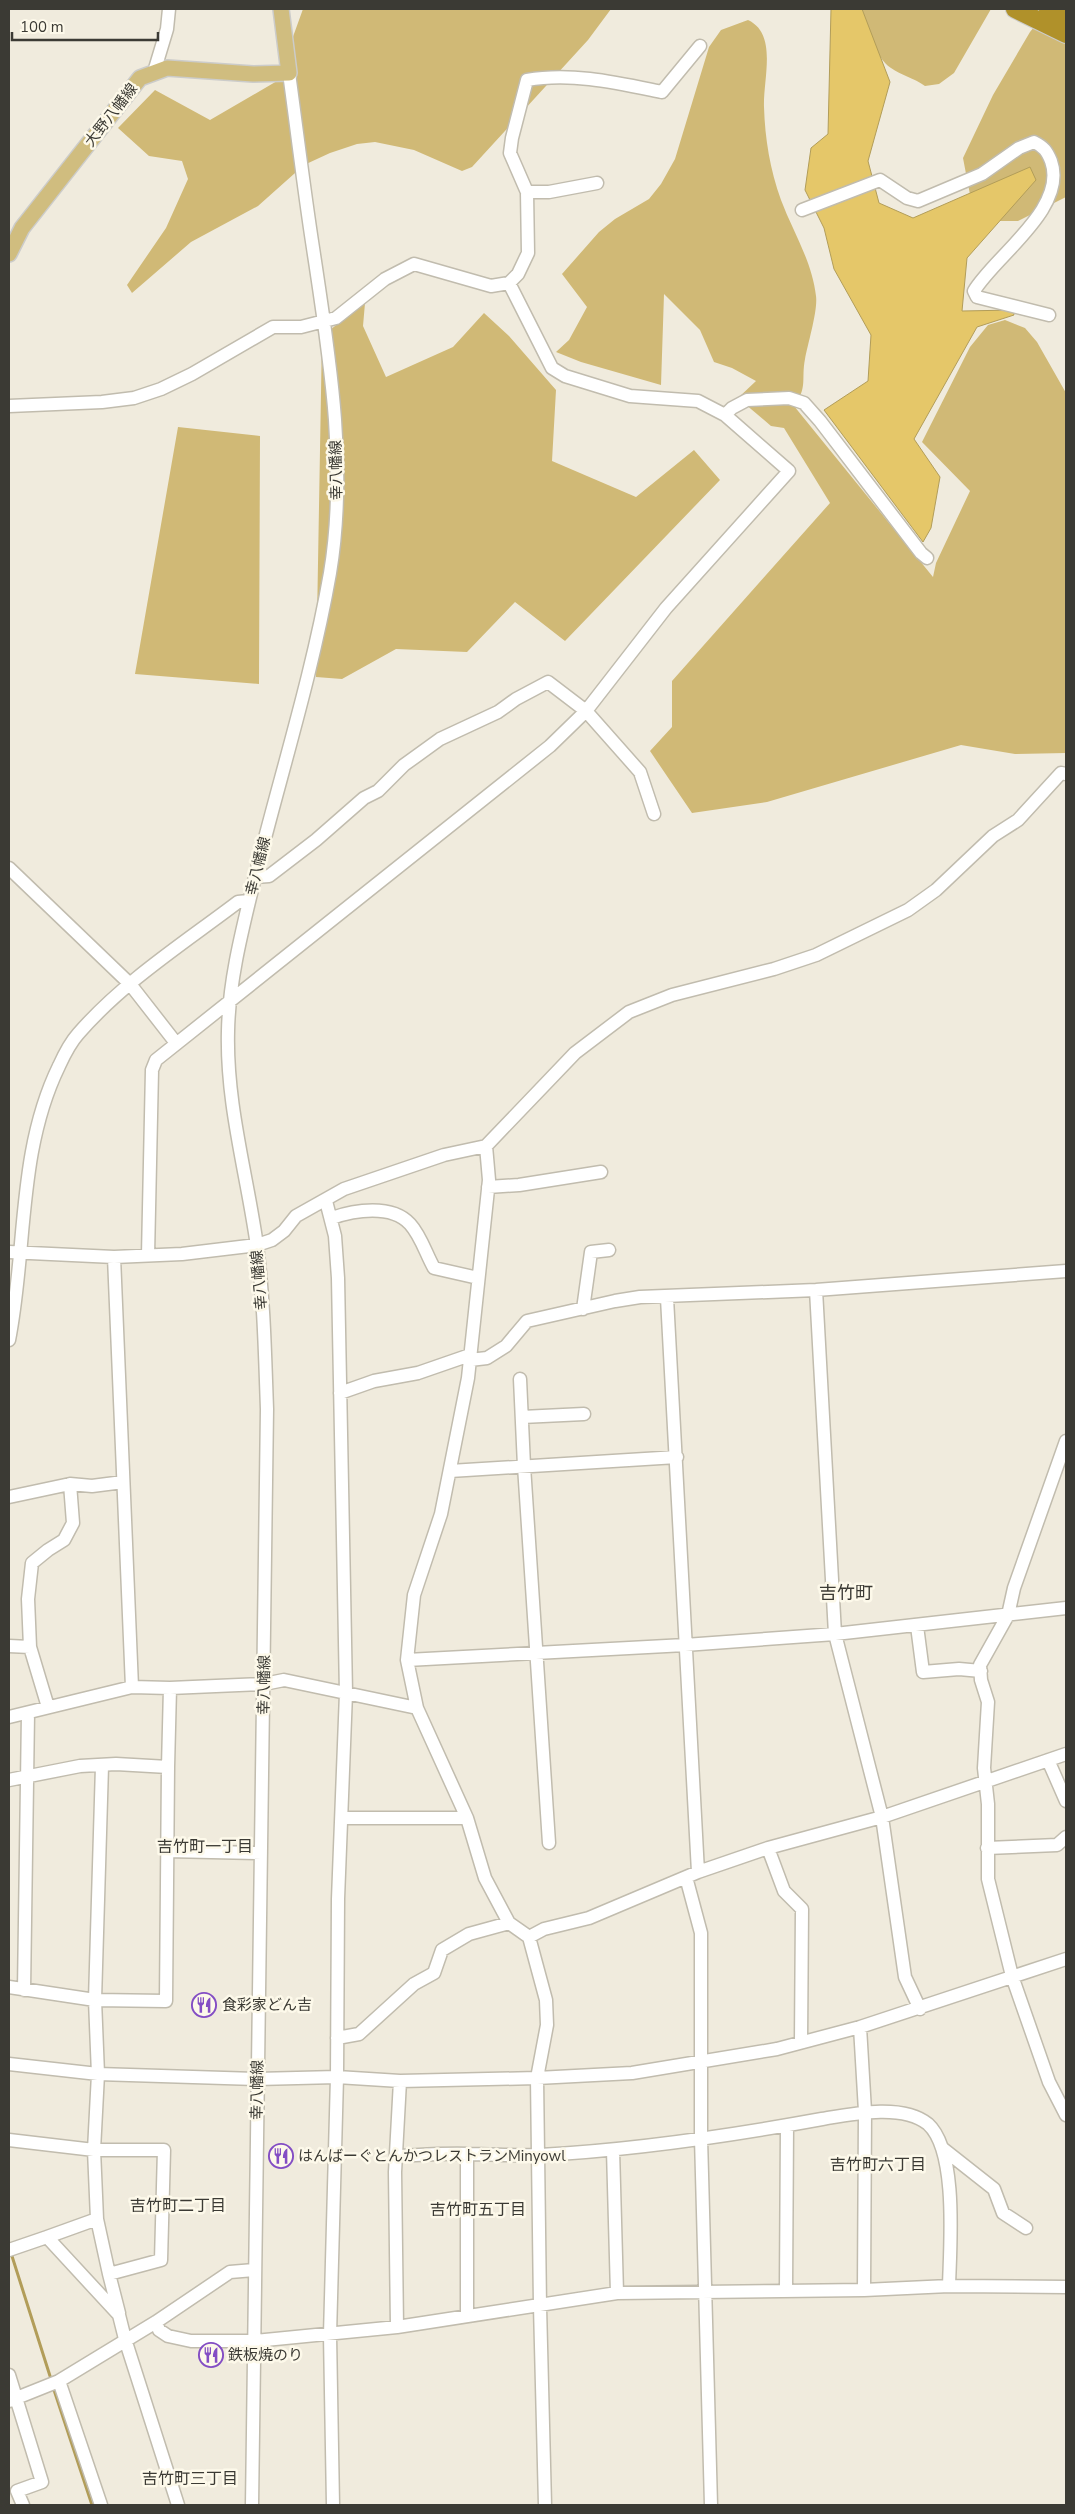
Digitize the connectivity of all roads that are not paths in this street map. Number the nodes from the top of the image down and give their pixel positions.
1 (169, 9) edge
2 (281, 9) edge
3 (1015, 9) edge
4 (1048, 9) edge
5 (1066, 18) edge
6 (1066, 34) edge
7 (700, 46) dead end
8 (154, 72) junction
9 (289, 73) junction
10 (597, 183) dead end
11 (527, 192) junction
12 (805, 209) dead end
13 (9, 254) edge
14 (509, 283) junction
15 (1049, 315) dead end
16 (325, 323) junction
17 (9, 406) edge
18 (725, 415) junction
19 (928, 558) dead end
20 (586, 710) junction
21 (1066, 774) edge
22 (654, 814) dead end
23 (9, 868) edge
24 (255, 877) junction
25 (248, 901) junction
26 (130, 984) junction
27 (230, 1001) junction
28 (176, 1043) junction
29 (486, 1146) junction
30 (602, 1172) dead end
31 (488, 1186) junction
32 (326, 1201) junction
33 (332, 1218) junction
34 (256, 1245) junction
35 (609, 1250) dead end
36 (14, 1253) edge
37 (148, 1256) junction
38 (114, 1257) junction
39 (1066, 1271) edge
40 (478, 1278) junction
41 (816, 1290) junction
42 (667, 1298) junction
43 (583, 1309) junction
44 (9, 1340) edge
45 (470, 1358) junction
46 (520, 1379) dead end
47 (340, 1393) junction
48 (584, 1414) dead end
49 (522, 1417) junction
50 (1066, 1441) edge
51 (677, 1458) junction
52 (524, 1466) junction
53 (450, 1471) junction
54 (123, 1482) junction
55 (70, 1484) junction
56 (9, 1497) edge
57 (1066, 1608) edge
58 (1008, 1615) junction
59 (917, 1626) junction
60 (835, 1634) junction
61 (685, 1645) junction
62 (9, 1646) edge
63 (30, 1647) junction
64 (538, 1653) junction
65 (407, 1660) junction
66 (981, 1670) junction
67 (264, 1684) junction
68 (132, 1687) junction
69 (170, 1688) junction
70 (346, 1693) junction
71 (48, 1707) junction
72 (417, 1708) junction
73 (28, 1712) junction
74 (9, 1717) edge
75 (1066, 1754) edge
76 (1048, 1760) junction
77 (102, 1766) junction
78 (168, 1767) junction
79 (28, 1777) junction
80 (9, 1780) edge
81 (984, 1783) junction
82 (1066, 1801) edge
83 (882, 1817) junction
84 (342, 1818) junction
85 (467, 1818) junction
86 (1066, 1837) edge
87 (549, 1843) dead end
88 (768, 1848) junction
89 (987, 1848) junction
90 (168, 1851) junction
91 (261, 1853) junction
92 (692, 1875) junction
93 (509, 1923) junction
94 (529, 1937) junction
95 (1066, 1959) edge
96 (1012, 1976) junction
97 (9, 1987) edge
98 (24, 1990) junction
99 (95, 2000) junction
100 (920, 2009) junction
101 (860, 2027) junction
102 (337, 2038) junction
103 (801, 2042) junction
104 (702, 2063) junction
105 (9, 2064) edge
106 (98, 2074) junction
107 (337, 2077) junction
108 (537, 2078) junction
109 (257, 2079) junction
110 (400, 2081) junction
111 (865, 2111) junction
112 (1066, 2115) edge
113 (787, 2125) junction
114 (702, 2138) junction
115 (9, 2140) edge
116 (942, 2148) junction
117 (94, 2150) junction
118 (613, 2150) junction
119 (467, 2154) junction
120 (539, 2155) junction
121 (397, 2156) junction
122 (97, 2219) junction
123 (1026, 2228) dead end
124 (47, 2237) junction
125 (9, 2250) edge
126 (254, 2270) junction
127 (109, 2274) junction
128 (949, 2286) junction
129 (1066, 2287) edge
130 (786, 2289) junction
131 (864, 2290) junction
132 (616, 2293) junction
133 (705, 2293) junction
134 (540, 2306) junction
135 (119, 2315) junction
136 (466, 2316) junction
137 (156, 2322) junction
138 (397, 2327) junction
139 (330, 2335) junction
140 (125, 2339) junction
141 (255, 2341) junction
142 (9, 2376) edge
143 (59, 2381) junction
144 (13, 2399) edge
145 (23, 2505) edge
146 (101, 2505) edge
147 (178, 2505) edge
148 (252, 2505) edge
149 (332, 2505) edge
150 (545, 2505) edge
151 (711, 2505) edge

1 - 8 street
2 - 9 main road
3 - 6 highway
4 - 5 highway
7 - 11 street
8 - 9 main road, 大野八幡線
8 - 13 main road, 大野八幡線
9 - 16 street, 幸八幡線
10 - 11 street
11 - 14 street
12 - 15 street
14 - 16 street
14 - 18 street
16 - 17 street
16 - 24 street, 幸八幡線
18 - 19 street
18 - 20 street
20 - 22 street
20 - 24 street
20 - 27 street
21 - 29 street
23 - 26 street
24 - 25 street, 幸八幡線
25 - 26 street
25 - 27 street, 幸八幡線
26 - 28 street
26 - 36 street
27 - 28 street
27 - 34 street, 幸八幡線
28 - 37 street
29 - 31 street
29 - 32 street
30 - 31 street
31 - 40 street
32 - 33 street
32 - 34 street
33 - 40 street
33 - 47 street
34 - 37 street
34 - 67 street, 幸八幡線
35 - 43 street
36 - 38 street
36 - 44 street
37 - 38 street
38 - 54 street
39 - 41 street
40 - 45 street
41 - 42 street
41 - 60 street
42 - 43 street
42 - 51 street
43 - 45 street
45 - 47 street
45 - 53 street
46 - 49 street
47 - 70 street
48 - 49 street
49 - 52 street
50 - 58 street
51 - 52 street
51 - 61 street
52 - 53 street
52 - 64 street
53 - 65 street
54 - 55 street
54 - 68 street
55 - 56 street
55 - 63 street
57 - 58 street
58 - 59 street
58 - 66 street
59 - 60 street
59 - 66 street
60 - 61 street
60 - 83 street
61 - 64 street
61 - 92 street
62 - 63 street
63 - 71 street
64 - 65 street
64 - 87 street
65 - 72 street
66 - 81 street
67 - 69 street
67 - 70 street
67 - 91 street, 幸八幡線
68 - 69 street
68 - 71 street
69 - 78 street
70 - 72 street
70 - 84 street
71 - 73 street
72 - 85 street
73 - 74 street
73 - 79 street
75 - 76 street
76 - 81 street
76 - 82 street
77 - 78 street
77 - 79 street
77 - 99 street
78 - 90 street
79 - 80 street
79 - 98 street
81 - 83 street
81 - 89 street
83 - 88 street
83 - 100 street
84 - 85 street
84 - 102 street
85 - 93 street
86 - 89 street
88 - 92 street
88 - 103 street
89 - 96 street
90 - 91 street
90 - 99 street
91 - 109 street, 幸八幡線
92 - 94 street
92 - 104 street
93 - 94 street
93 - 102 street
94 - 108 street
95 - 96 street
96 - 100 street
96 - 112 street
97 - 98 street
98 - 99 street
99 - 106 street
100 - 101 street
101 - 103 street
101 - 111 street
102 - 107 street
103 - 104 street
104 - 108 street
104 - 114 street
105 - 106 street
106 - 109 street
106 - 117 street
107 - 109 street
107 - 110 street
107 - 139 street
108 - 110 street
108 - 120 street
109 - 126 street, 幸八幡線
110 - 121 street
111 - 113 street
111 - 116 street
111 - 131 street
113 - 114 street
113 - 130 street
114 - 118 street
114 - 133 street
115 - 117 street
116 - 123 street
116 - 128 street
117 - 122 street
117 - 127 street
118 - 120 street
118 - 132 street
119 - 120 street
119 - 121 street
119 - 136 street
120 - 134 street
121 - 138 street
122 - 124 street
122 - 127 street
124 - 125 street
124 - 135 street
126 - 137 street
126 - 141 street, 幸八幡線
127 - 135 street
128 - 129 street
128 - 131 street
130 - 131 street
130 - 133 street
132 - 133 street
132 - 134 street
133 - 151 street
134 - 136 street
134 - 150 street
135 - 140 street
136 - 138 street
137 - 140 street
137 - 141 street
138 - 139 street
139 - 141 street
139 - 149 street
140 - 143 street
140 - 147 street
141 - 148 street, 幸八幡線
142 - 144 street
143 - 144 street
143 - 146 street
144 - 145 street

